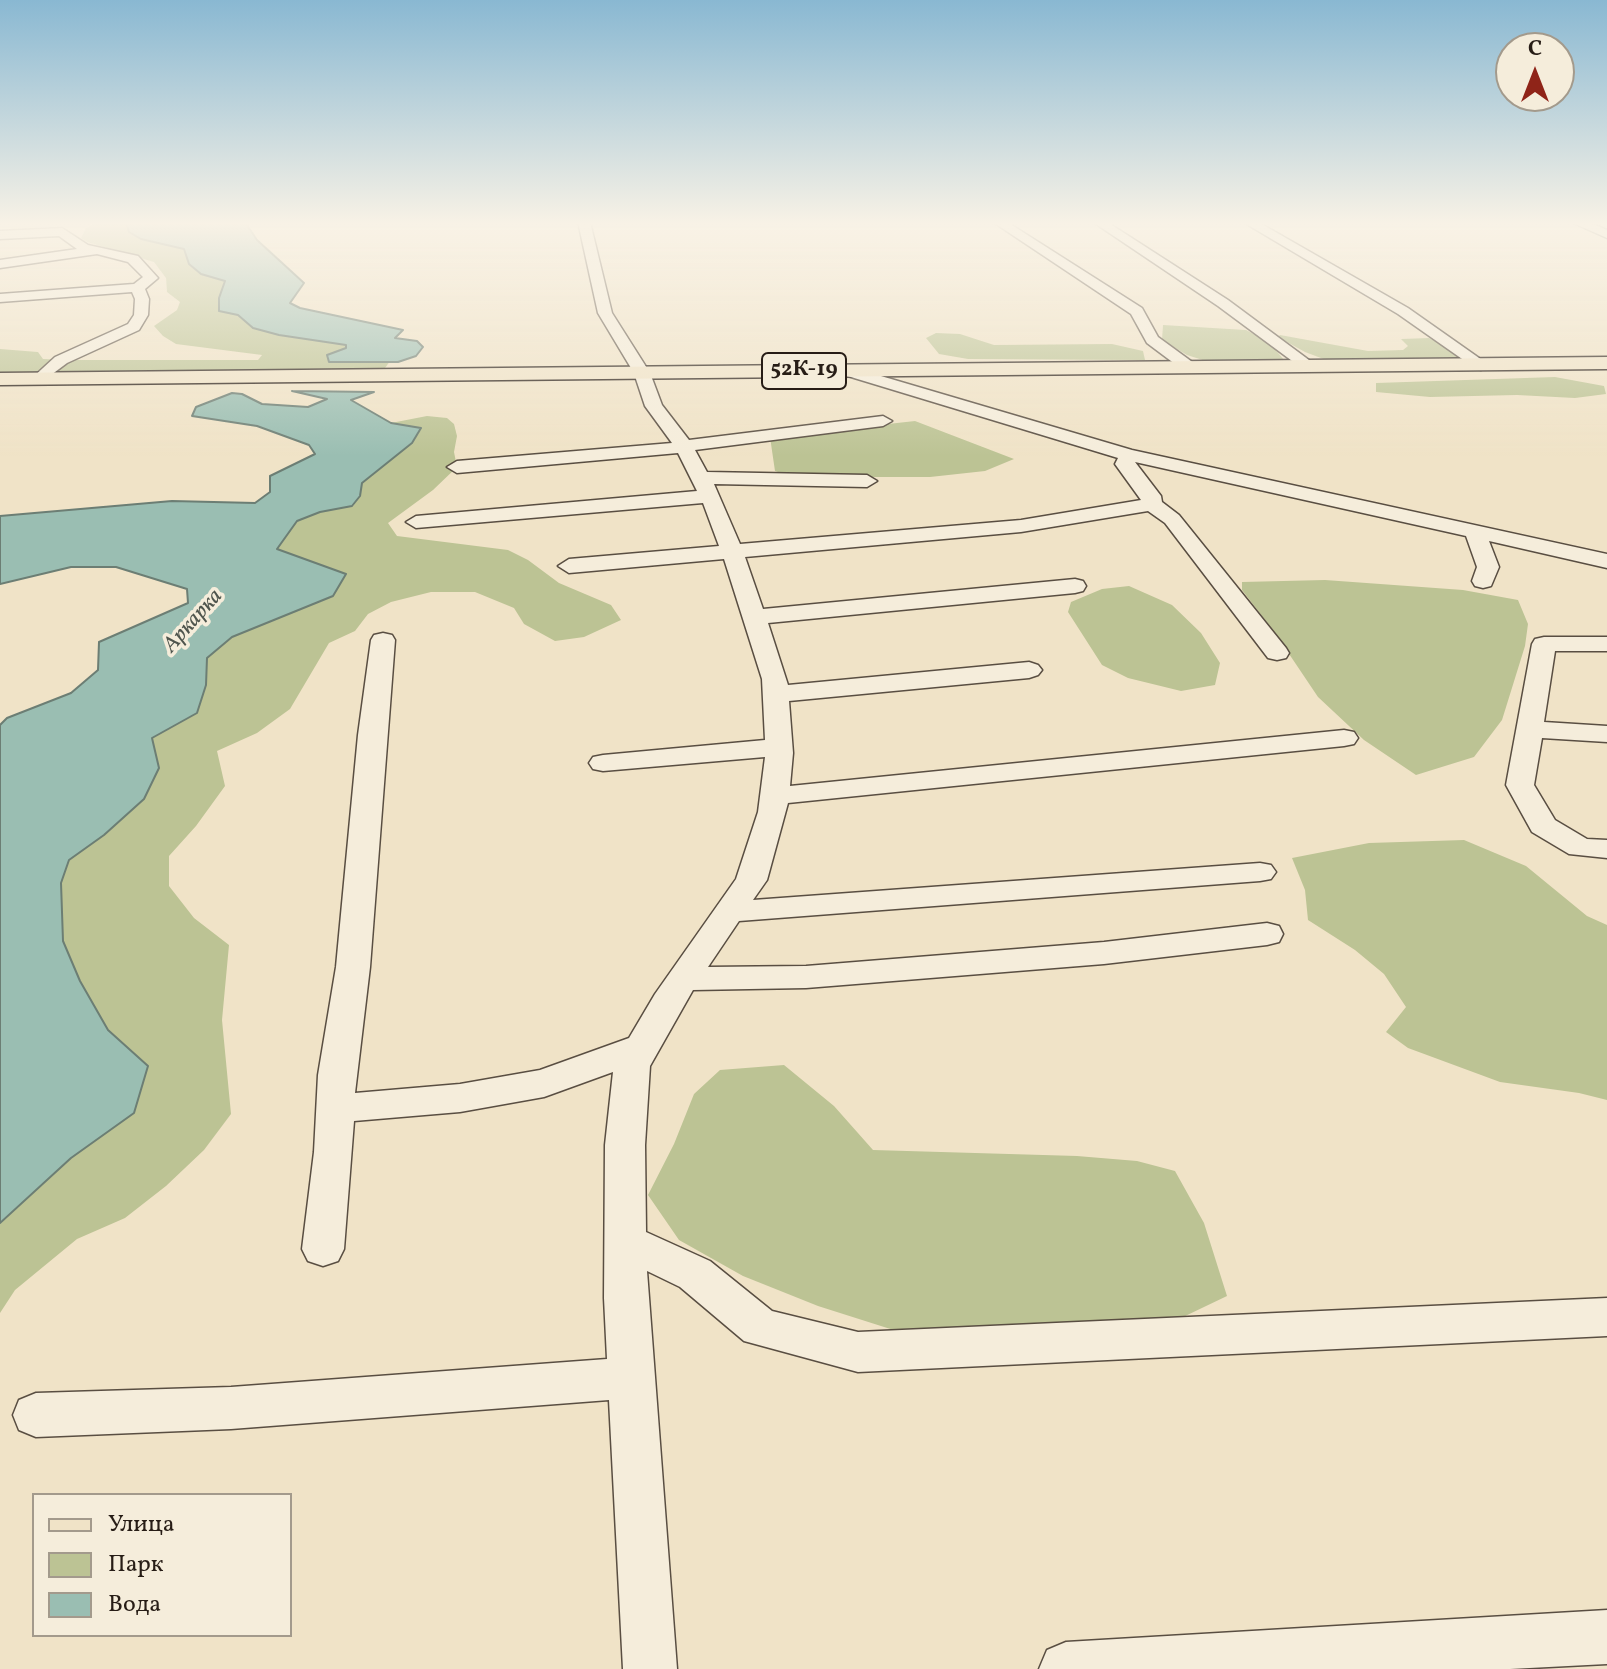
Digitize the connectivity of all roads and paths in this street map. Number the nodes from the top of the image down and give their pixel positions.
1 (142, 300) edge
2 (602, 300) edge
3 (1120, 300) edge
4 (1218, 300) edge
5 (1384, 300) edge
6 (1607, 363) edge
7 (1481, 365) junction
8 (1309, 366) junction
9 (1189, 367) junction
10 (847, 371) junction
11 (642, 373) junction
12 (0, 379) edge
13 (39, 379) junction
14 (883, 421) dead end
15 (683, 445) junction
16 (1128, 455) junction
17 (457, 467) dead end
18 (867, 481) dead end
19 (705, 487) junction
20 (1152, 504) junction
21 (416, 522) dead end
22 (1475, 533) junction
23 (731, 550) junction
24 (1607, 561) edge
25 (569, 566) dead end
26 (1483, 581) dead end
27 (1075, 586) dead end
28 (754, 617) junction
29 (383, 640) dead end
30 (1607, 644) edge
31 (1277, 653) dead end
32 (1029, 670) dead end
33 (776, 694) junction
34 (1528, 729) junction
35 (1607, 734) edge
36 (1344, 738) dead end
37 (779, 747) junction
38 (603, 763) dead end
39 (775, 796) junction
40 (1607, 849) edge
41 (1260, 872) dead end
42 (728, 912) junction
43 (1267, 934) dead end
44 (683, 979) junction
45 (642, 1047) junction
46 (336, 1109) junction
47 (625, 1241) junction
48 (323, 1249) dead end
49 (1607, 1317) edge
50 (631, 1378) junction
51 (36, 1415) dead end
52 (1607, 1637) edge
53 (650, 1669) edge
54 (1066, 1669) edge

1 - 13 street
2 - 11 street
3 - 9 street
4 - 8 street
5 - 7 street
6 - 7 main road, 52К-19
7 - 8 main road, 52К-19
8 - 9 main road, 52К-19
9 - 10 main road, 52К-19
10 - 11 main road, 52К-19
10 - 16 street
11 - 13 main road, 52К-19
11 - 15 street
12 - 13 main road, 52К-19
14 - 15 street
15 - 17 street
15 - 19 street
16 - 20 street
16 - 22 street
18 - 19 street
19 - 21 street
19 - 23 street
20 - 23 street
20 - 31 street
22 - 24 street
22 - 26 street
23 - 25 street
23 - 28 street
27 - 28 street
28 - 33 street
29 - 46 street
30 - 34 street
32 - 33 street
33 - 37 street
34 - 35 street
34 - 40 street
36 - 39 street
37 - 38 street
37 - 39 street
39 - 42 street
41 - 42 street
42 - 44 street
43 - 44 street
44 - 45 street
45 - 46 street
45 - 47 street
46 - 48 street
47 - 49 street
47 - 50 street
50 - 51 street
50 - 53 street
52 - 54 street

